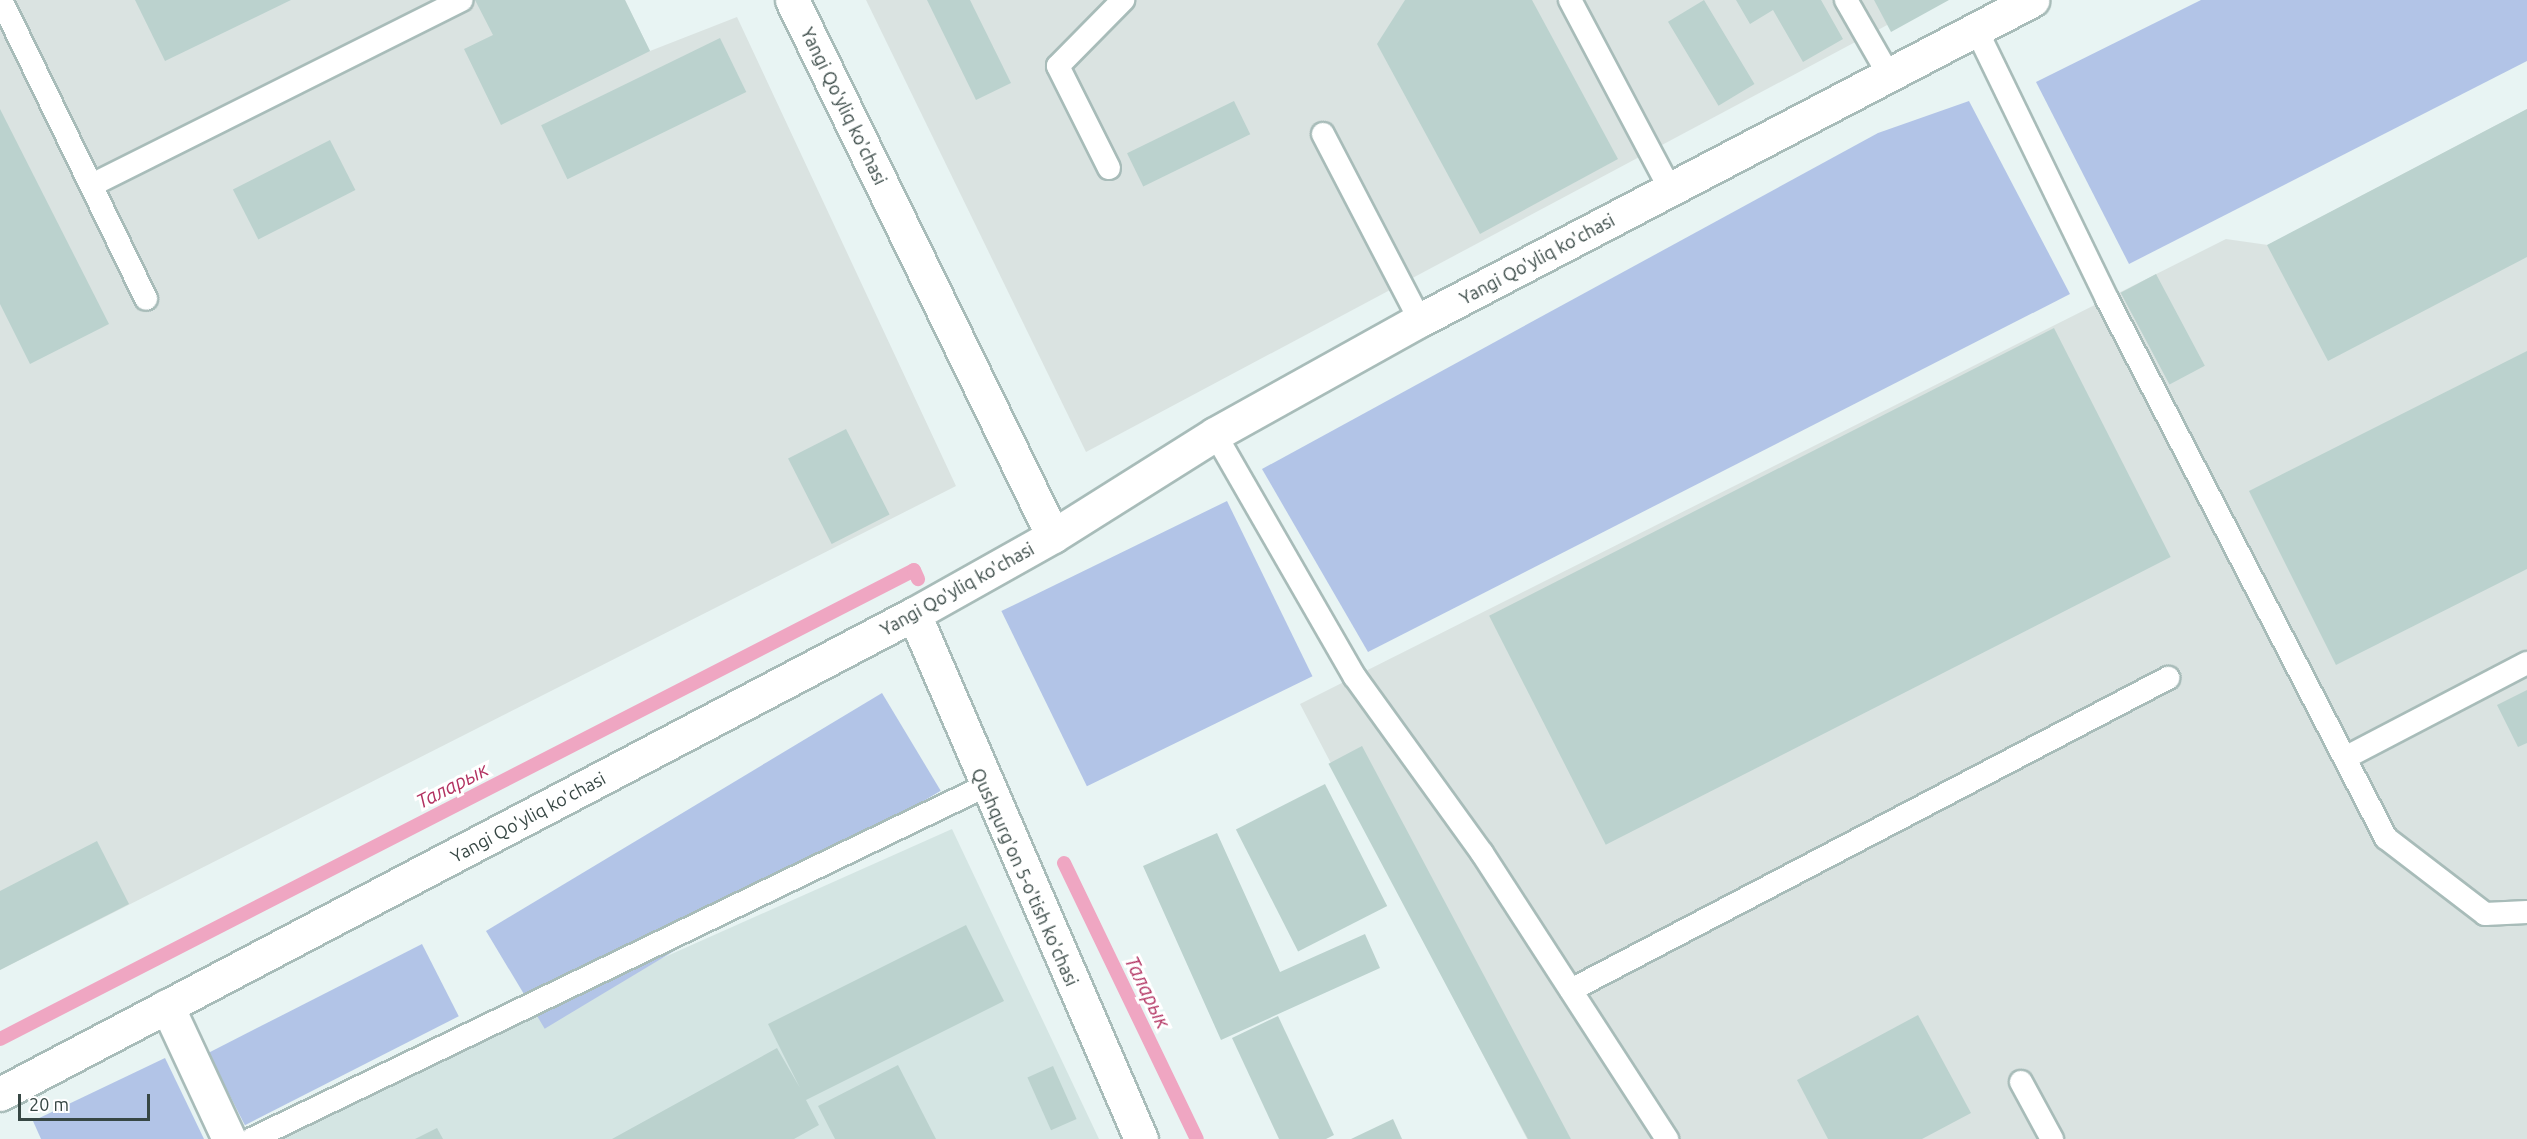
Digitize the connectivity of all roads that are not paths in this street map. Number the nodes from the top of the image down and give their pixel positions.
1 (1, 0) edge
2 (461, 0) edge
3 (792, 0) edge
4 (1123, 0) edge
5 (1570, 0) edge
6 (1846, 0) edge
7 (2032, 0) edge
8 (1976, 29) junction
9 (1889, 75) junction
10 (1323, 134) dead end
11 (1109, 168) dead end
12 (94, 184) junction
13 (1670, 189) junction
14 (146, 298) dead end
15 (1420, 320) junction
16 (1215, 434) junction
17 (1053, 536) junction
18 (914, 614) junction
19 (2527, 663) edge
20 (2168, 678) dead end
21 (2345, 758) junction
22 (985, 786) junction
23 (2527, 912) edge
24 (1571, 990) junction
25 (167, 1006) junction
26 (2021, 1082) dead end
27 (0, 1094) edge
28 (229, 1139) edge
29 (252, 1139) edge
30 (1141, 1139) edge
31 (1667, 1139) edge
32 (2052, 1139) edge

1 - 12 lane
2 - 12 lane
3 - 17 street, Yangi Qo'yliq ko'chasi
4 - 11 lane
5 - 13 lane
6 - 9 lane
7 - 8 street, Yangi Qo'yliq ko'chasi
8 - 9 street, Yangi Qo'yliq ko'chasi
8 - 21 lane
9 - 13 street, Yangi Qo'yliq ko'chasi
10 - 15 lane
12 - 14 lane
13 - 15 street, Yangi Qo'yliq ko'chasi
15 - 16 street, Yangi Qo'yliq ko'chasi
16 - 17 street, Yangi Qo'yliq ko'chasi
16 - 24 lane
17 - 18 street, Yangi Qo'yliq ko'chasi
18 - 22 street, Qushqurg'on 5-o'tish ko'chasi
18 - 25 street, Yangi Qo'yliq ko'chasi
19 - 21 lane
20 - 24 lane
21 - 23 lane
22 - 29 lane
22 - 30 street, Qushqurg'on 5-o'tish ko'chasi
24 - 31 lane
25 - 27 street, Yangi Qo'yliq ko'chasi
25 - 28 street
26 - 32 lane

